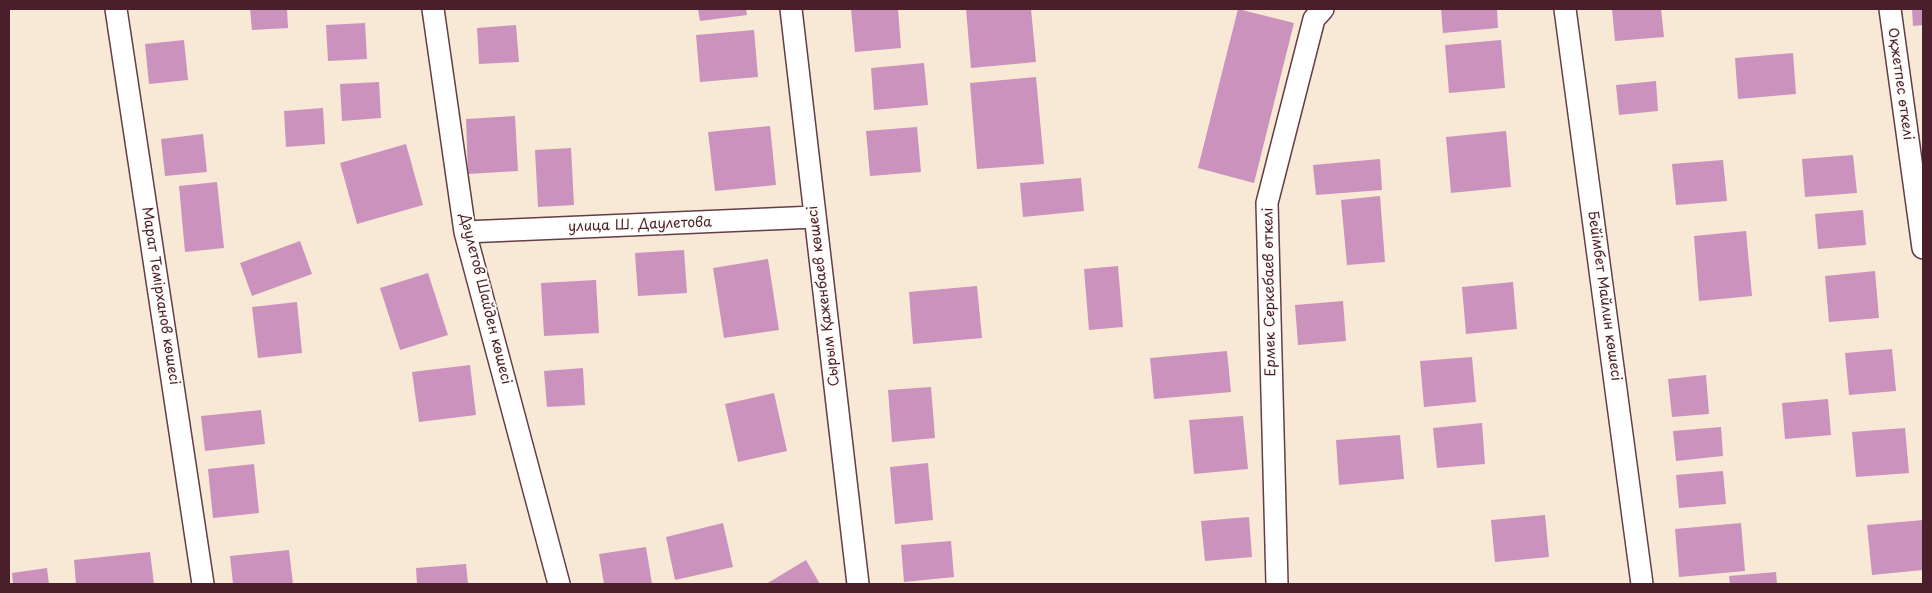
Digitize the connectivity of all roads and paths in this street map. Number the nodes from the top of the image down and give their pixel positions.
1 (116, 9) edge
2 (433, 9) edge
3 (791, 9) edge
4 (1323, 9) edge
5 (1565, 9) edge
6 (1890, 9) edge
7 (815, 217) junction
8 (465, 232) junction
9 (1923, 248) edge
10 (203, 584) edge
11 (559, 584) edge
12 (858, 584) edge
13 (1277, 584) edge
14 (1642, 584) edge

1 - 10 street, Марат Темірханов көшесі
2 - 8 street, Дәулетов Шайден көшесі
3 - 7 street, Сырым Қаженбаев көшесі
4 - 13 street, Ермек Серкебаев өткелі
5 - 14 street, Бейімбет Майлин көшесі
6 - 9 street, Оқжетпес өткелі
7 - 8 street, улица Ш. Даулетова
7 - 12 street, Сырым Қаженбаев көшесі
8 - 11 street, Дәулетов Шайден көшесі

